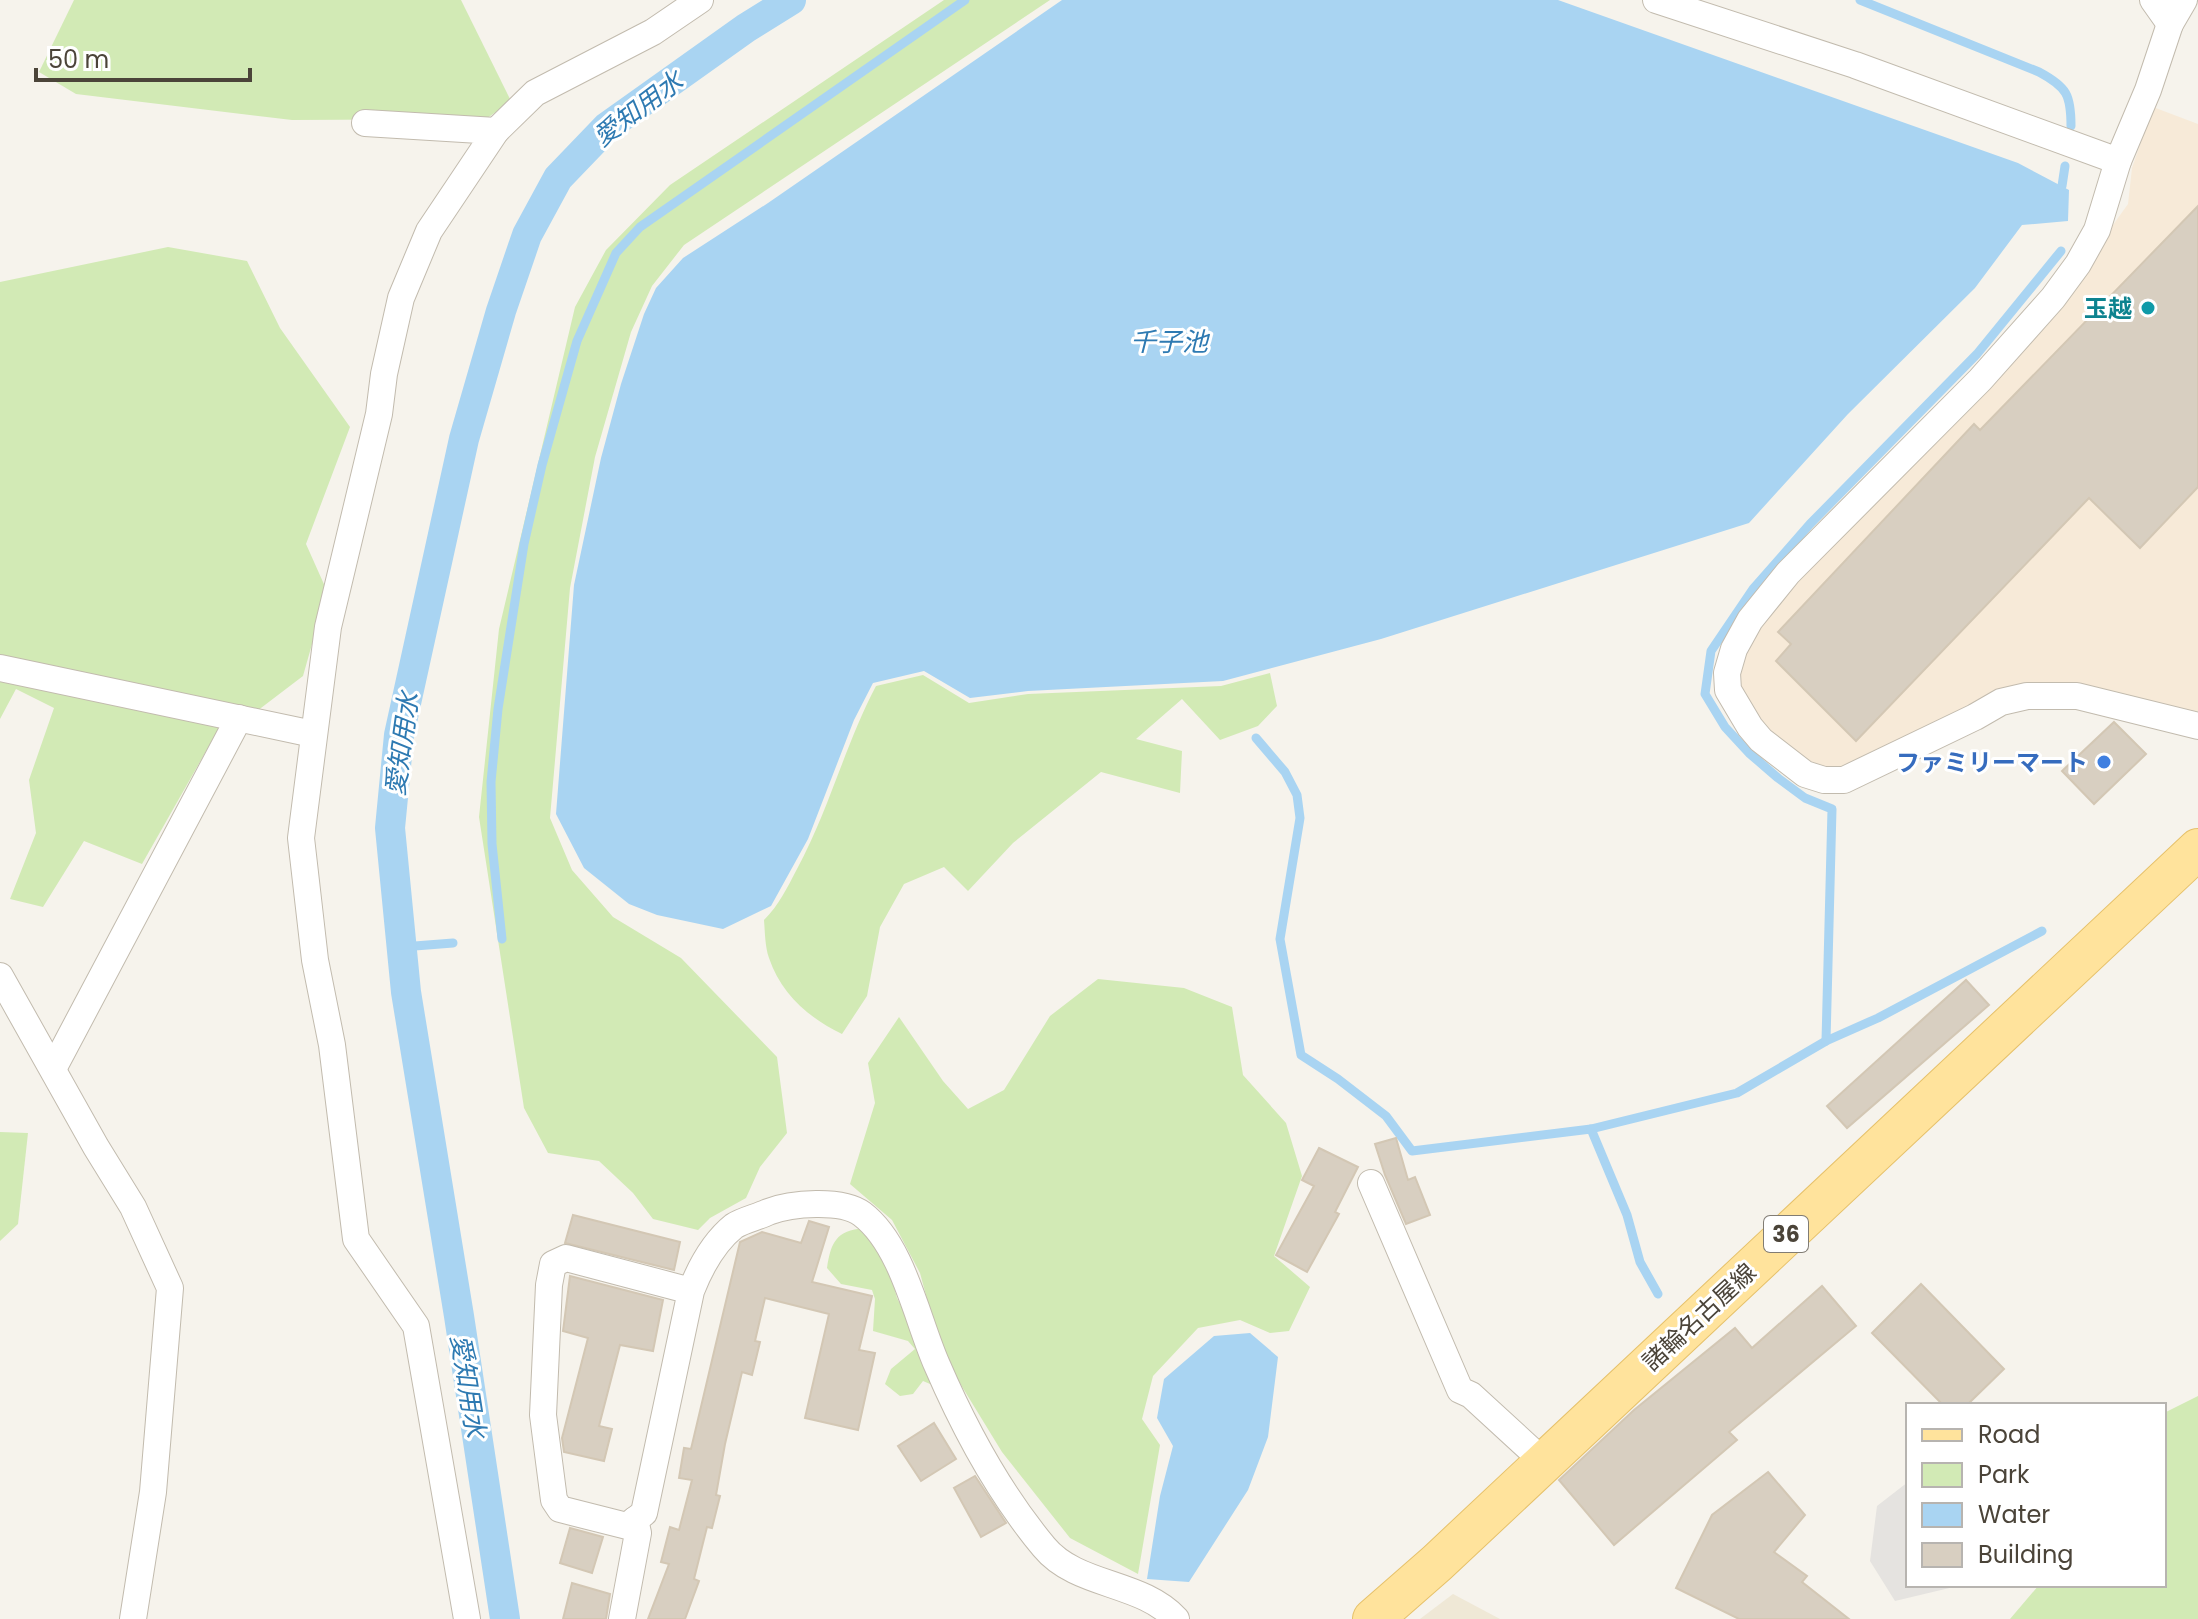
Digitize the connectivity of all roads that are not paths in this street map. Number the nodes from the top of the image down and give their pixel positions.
1 (700, 0) edge
2 (1656, 0) edge
3 (2153, 0) edge
4 (2184, 0) edge
5 (2170, 24) junction
6 (365, 123) dead end
7 (496, 131) junction
8 (2118, 161) junction
9 (0, 668) edge
10 (239, 718) junction
11 (2198, 726) edge
12 (313, 734) junction
13 (2198, 849) edge
14 (0, 976) edge
15 (9, 1007) edge
16 (53, 1069) junction
17 (1371, 1183) dead end
18 (691, 1291) junction
19 (1544, 1462) junction
20 (635, 1520) junction
21 (133, 1619) edge
22 (467, 1619) edge
23 (622, 1619) edge
24 (1176, 1619) edge
25 (1373, 1619) edge

1 - 7 street
2 - 8 street
3 - 5 street
4 - 5 street
5 - 8 street
6 - 7 street
7 - 12 street
8 - 11 street
9 - 10 street
10 - 12 street
10 - 16 street
12 - 22 street
13 - 19 main road, 諸輪名古屋線 / 36
14 - 15 street
15 - 16 street
16 - 21 street
17 - 19 street
18 - 20 street
18 - 20 street
18 - 24 street
19 - 25 main road, 諸輪名古屋線 / 36
20 - 23 street

